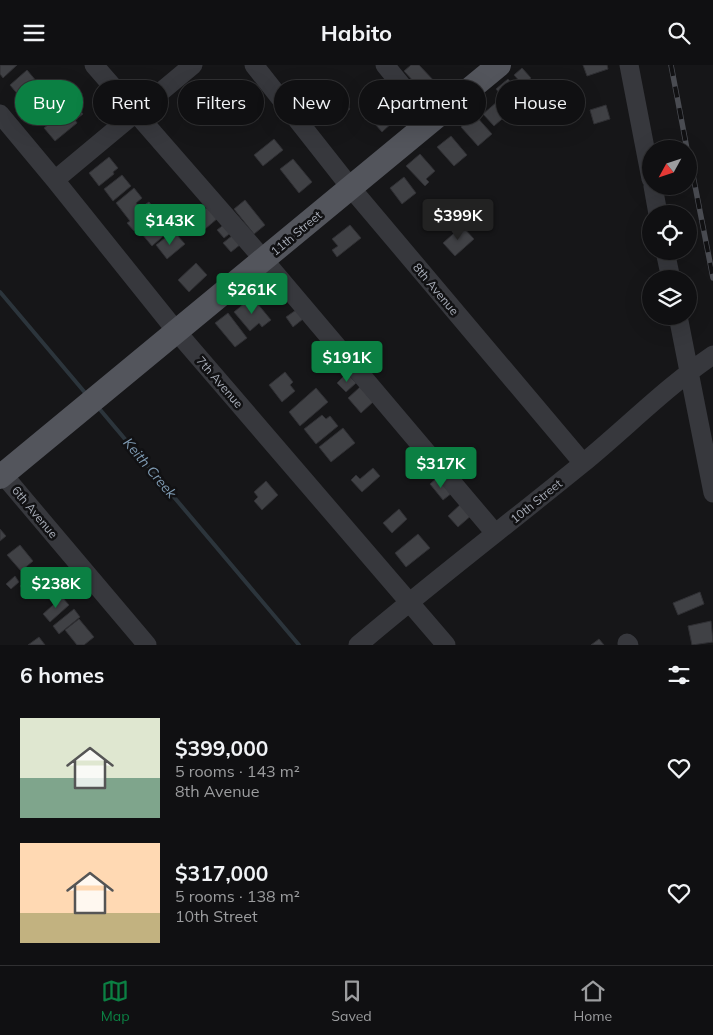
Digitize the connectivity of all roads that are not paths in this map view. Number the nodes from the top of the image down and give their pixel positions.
1 (94, 65) edge
2 (193, 65) edge
3 (254, 65) edge
4 (385, 65) edge
5 (498, 65) edge
6 (629, 65) edge
7 (107, 80) edge
8 (397, 80) edge
9 (480, 80) edge
10 (168, 86) edge
11 (0, 114) edge
12 (122, 125) edge
13 (145, 125) edge
14 (426, 125) edge
15 (643, 140) edge
16 (55, 180) junction
17 (351, 188) junction
18 (264, 260) junction
19 (680, 325) edge
20 (177, 332) junction
21 (713, 355) edge
22 (689, 372) junction
23 (583, 463) junction
24 (1, 474) edge
25 (713, 493) edge
26 (495, 533) junction
27 (410, 601) junction
28 (147, 645) edge
29 (358, 645) edge
30 (446, 645) edge

1 - 7 street
2 - 10 street
3 - 17 street, 8th Avenue
4 - 8 street
5 - 9 main road, 11th Street
6 - 15 street
11 - 16 street, 7th Avenue
12 - 16 street
13 - 18 street
14 - 17 main road, 11th Street
16 - 20 street, 7th Avenue
17 - 18 main road, 11th Street
17 - 23 street, 8th Avenue
18 - 20 main road, 11th Street
18 - 26 street
19 - 22 street
20 - 24 main road, 11th Street
20 - 27 street, 7th Avenue
21 - 22 street, 10th Street
22 - 23 street, 10th Street
22 - 25 street
23 - 26 street, 10th Street
24 - 28 street, 6th Avenue
26 - 27 street, 10th Street
27 - 29 street, 10th Street
27 - 30 street, 7th Avenue

